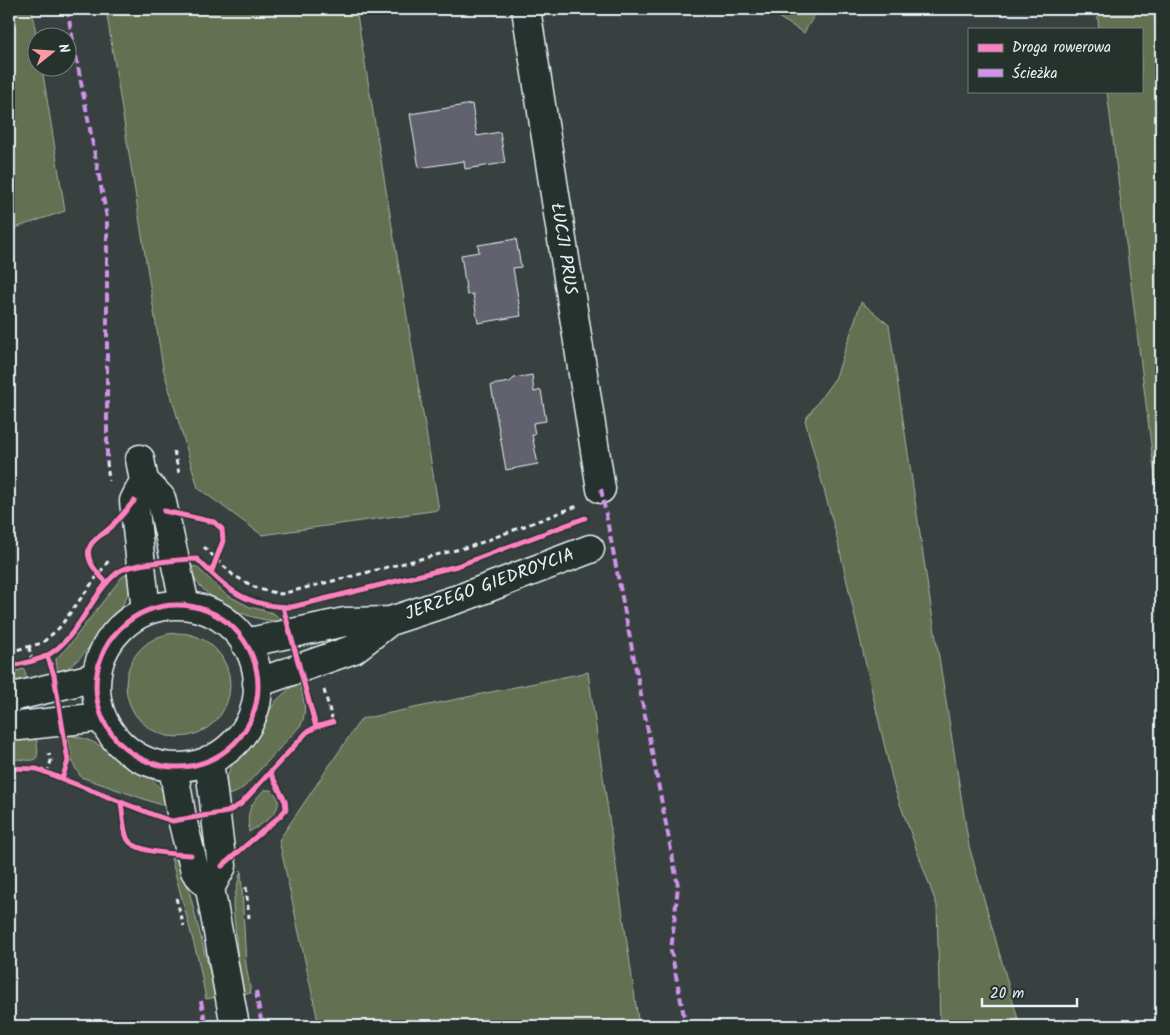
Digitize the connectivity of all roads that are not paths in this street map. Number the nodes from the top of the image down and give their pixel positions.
1 (526, 9) edge
2 (592, 496) road end
3 (590, 549) dead end
4 (185, 605) junction
5 (146, 611) junction
6 (390, 621) junction
7 (245, 643) junction
8 (96, 677) junction
9 (257, 683) junction
10 (9, 700) edge
11 (102, 718) junction
12 (9, 724) edge
13 (209, 760) junction
14 (172, 767) junction
15 (210, 888) junction
16 (235, 1026) edge

1 - 2 street, ŁUCJI PRUS
3 - 6 street, JERZEGO GIEDROYCIA
4 - 5 street
4 - 5 street
4 - 7 street
5 - 8 street
6 - 7 street, JERZEGO GIEDROYCIA
6 - 9 street, JERZEGO GIEDROYCIA
7 - 9 street
8 - 10 street
8 - 11 street
9 - 13 street
11 - 12 street
11 - 14 street
13 - 14 street
13 - 15 street
14 - 15 street
15 - 16 street

